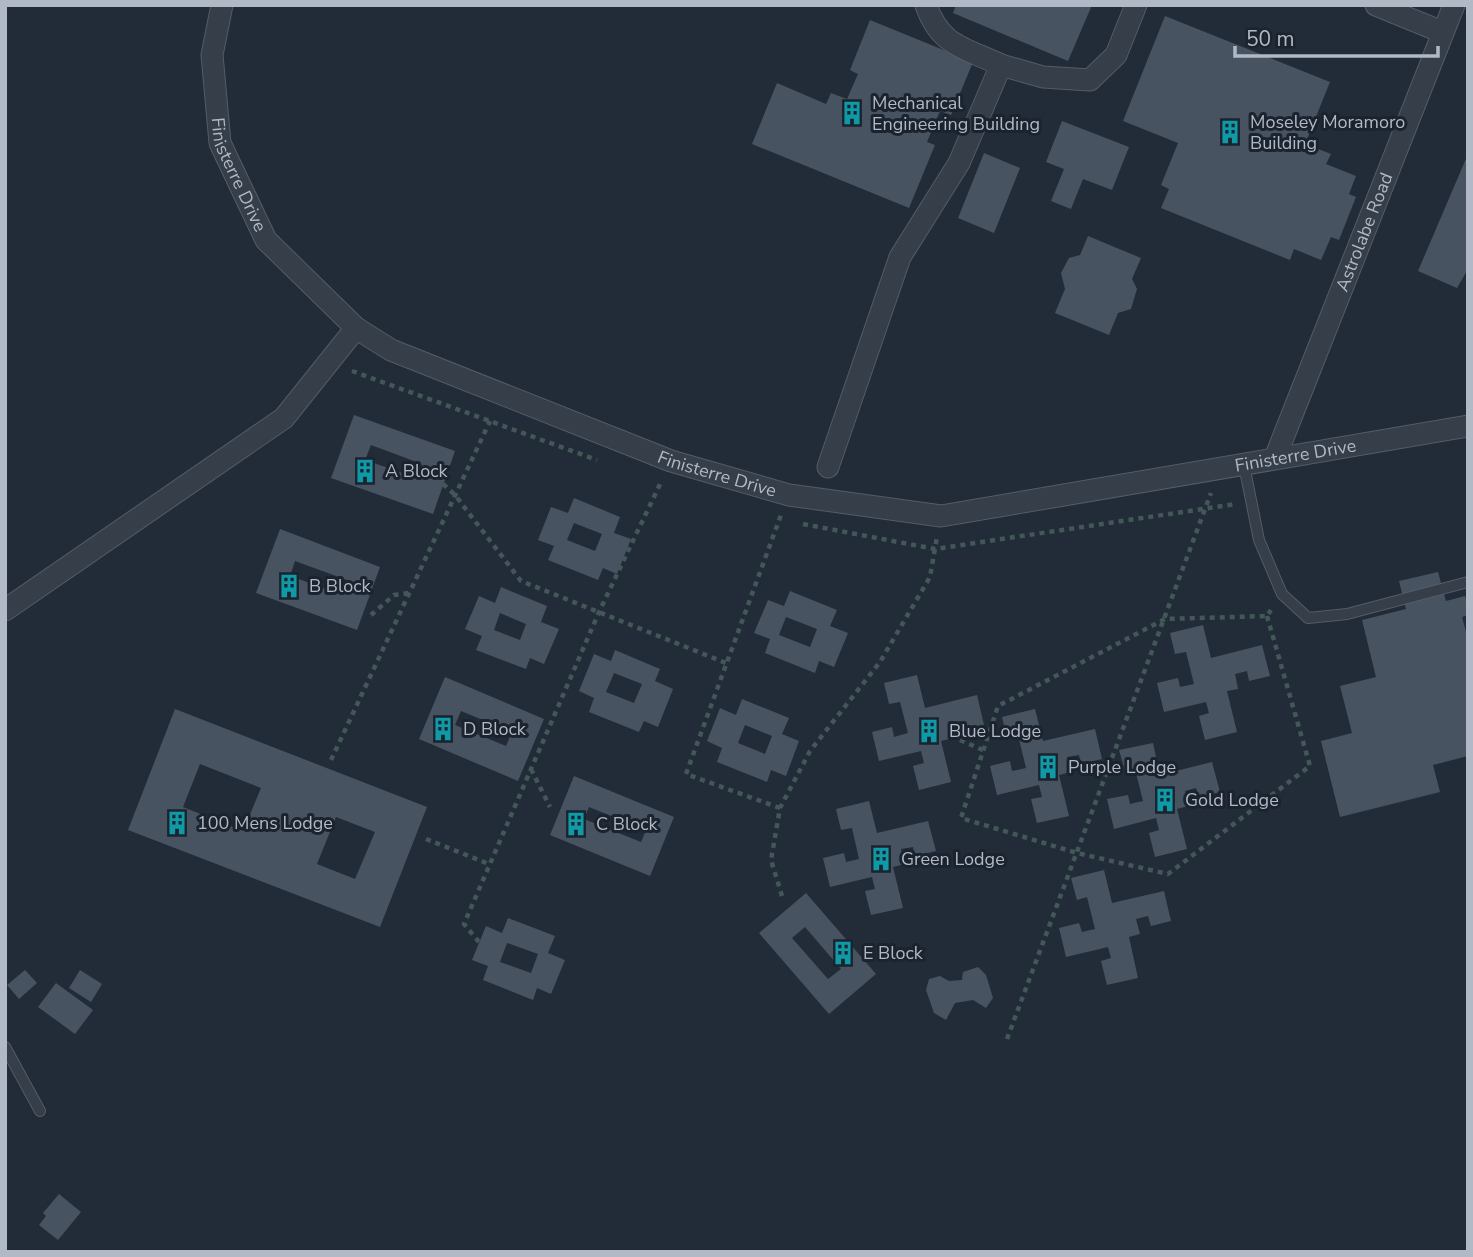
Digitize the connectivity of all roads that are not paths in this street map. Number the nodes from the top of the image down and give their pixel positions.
1 (222, 5) edge
2 (926, 5) edge
3 (1376, 5) edge
4 (1454, 5) edge
5 (1443, 32) junction
6 (1116, 55) dead end
7 (1001, 65) junction
8 (356, 328) junction
9 (1468, 426) edge
10 (1275, 458) junction
11 (1244, 465) junction
12 (828, 467) dead end
13 (1468, 582) edge
14 (5, 610) edge
15 (5, 1047) edge
16 (40, 1111) dead end

1 - 8 street, Finisterre Drive
2 - 7 street
3 - 5 street
4 - 5 street, Astrolabe Road
5 - 10 street, Astrolabe Road
6 - 7 street
7 - 12 street
8 - 11 street, Finisterre Drive
8 - 14 street
9 - 10 street, Finisterre Drive
10 - 11 street, Finisterre Drive
11 - 13 lane
15 - 16 lane

